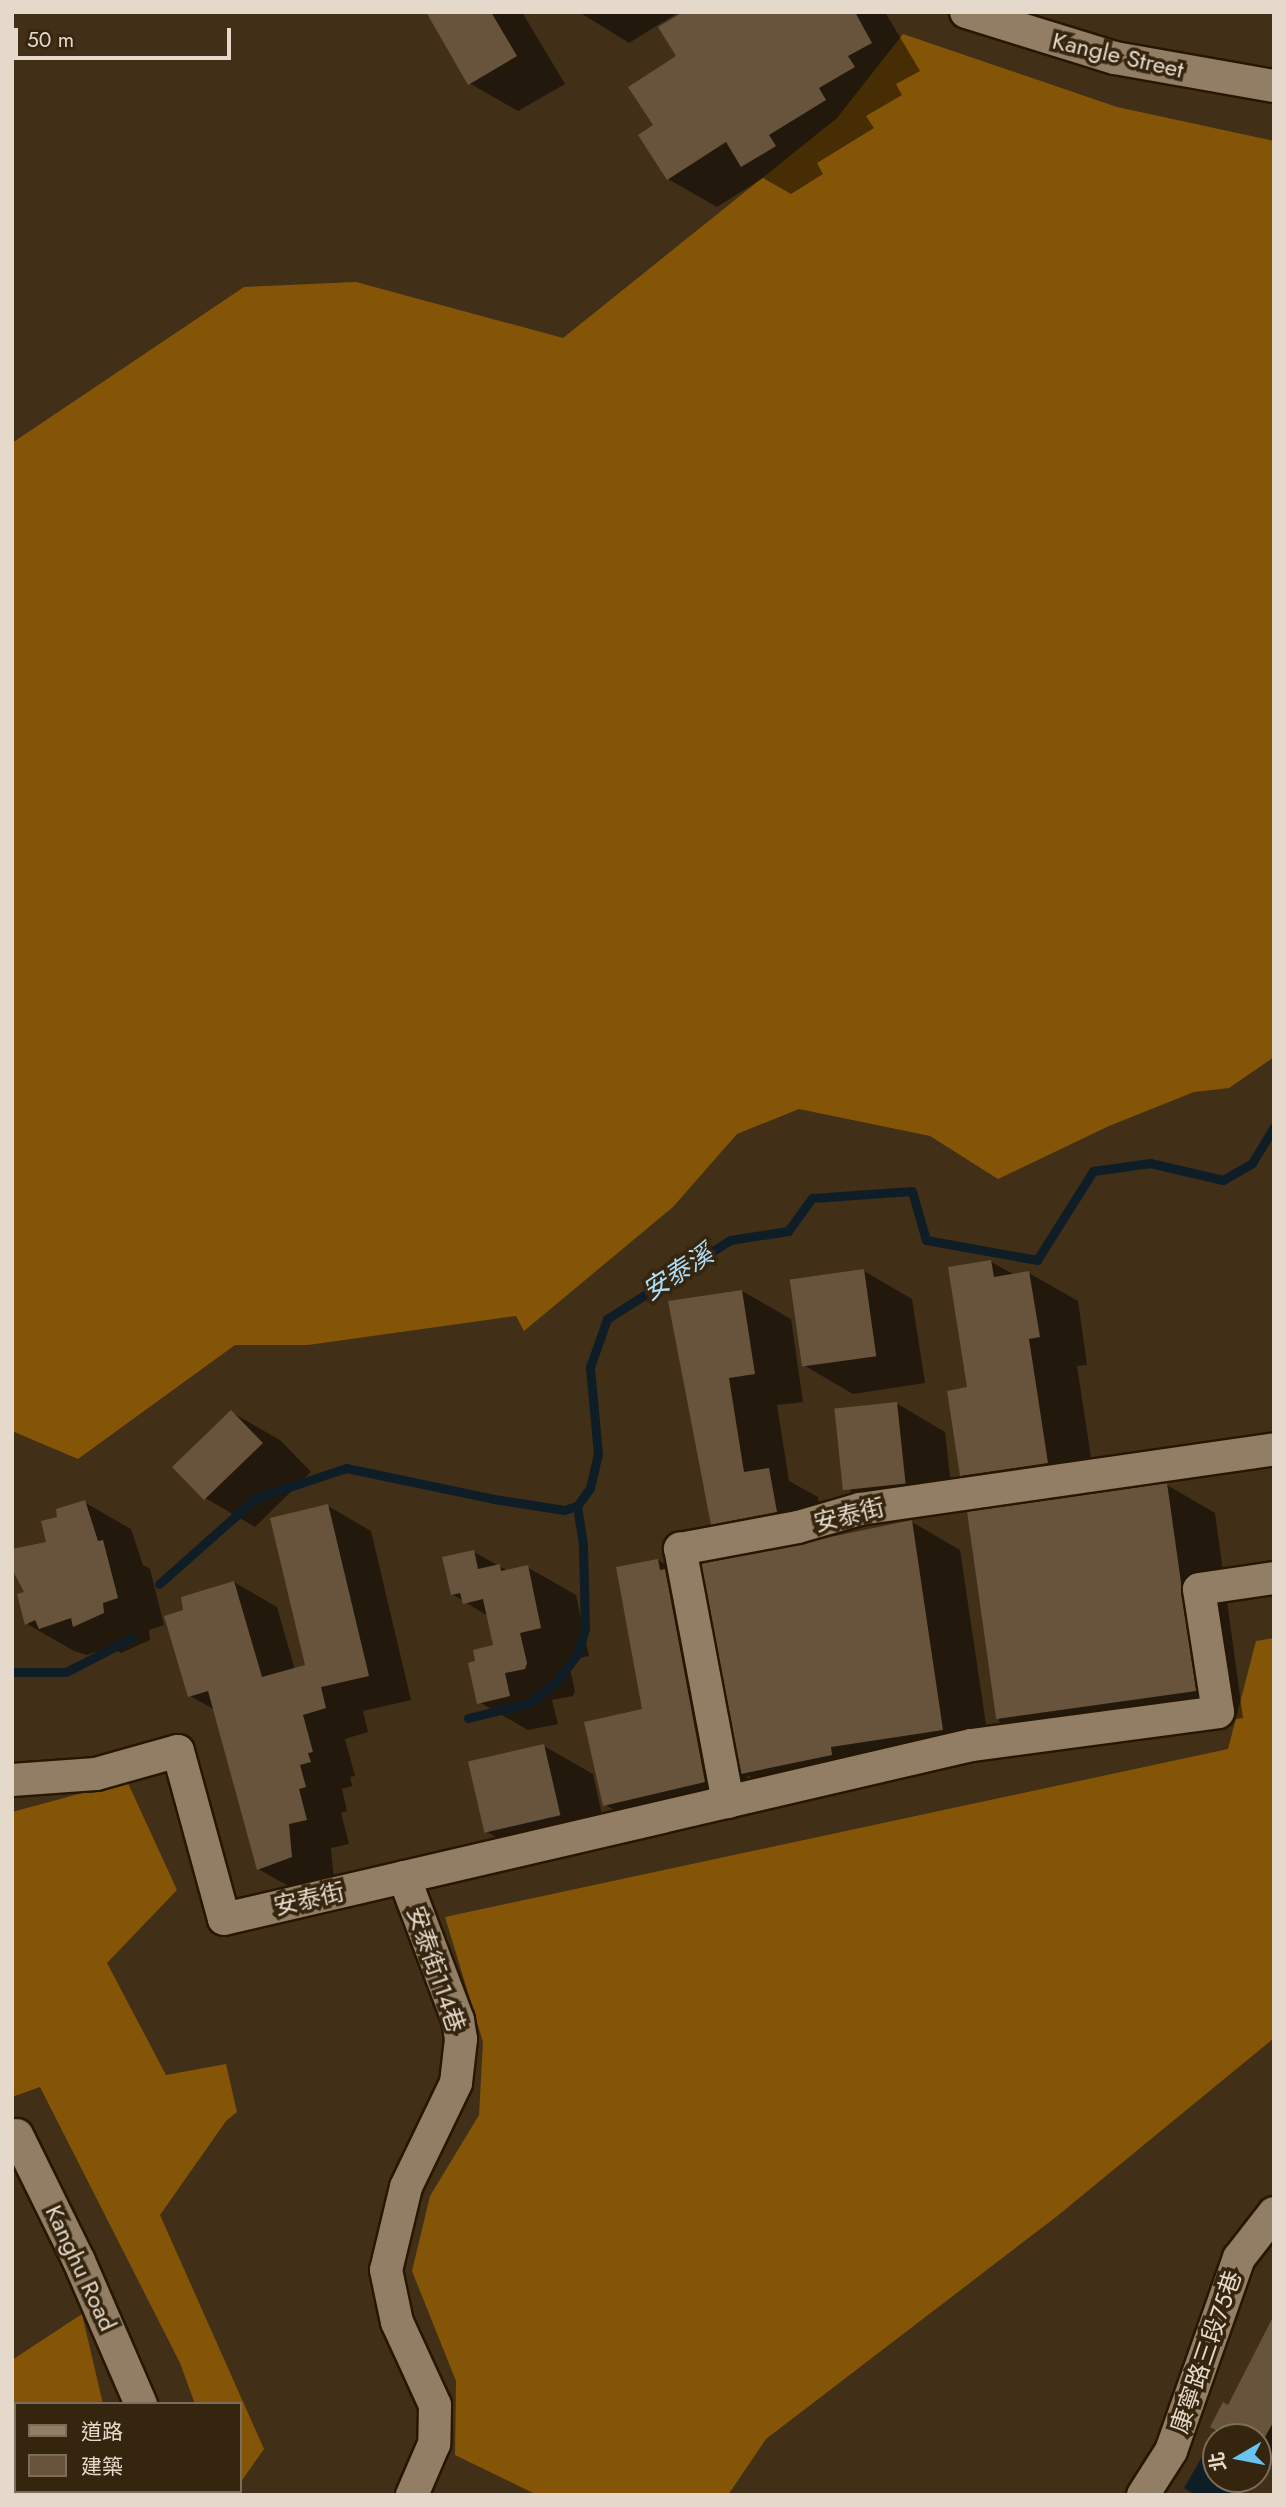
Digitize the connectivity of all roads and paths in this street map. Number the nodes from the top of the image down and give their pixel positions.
1 (966, 12) edge
2 (1274, 86) edge
3 (1274, 1449) edge
4 (1274, 1578) edge
5 (12, 1780) edge
6 (729, 1802) junction
7 (404, 1877) junction
8 (17, 2134) dead end
9 (1274, 2213) edge
10 (140, 2402) edge
11 (412, 2495) edge
12 (1143, 2495) edge

1 - 2 street, Kangle Street
3 - 6 street, 安泰街
4 - 6 street, 安泰街
5 - 7 street, 安泰街
6 - 7 street, 安泰街
7 - 11 street, 安泰街114巷
8 - 10 street, Kanghu Road
9 - 12 street, 康寧路三段75巷

